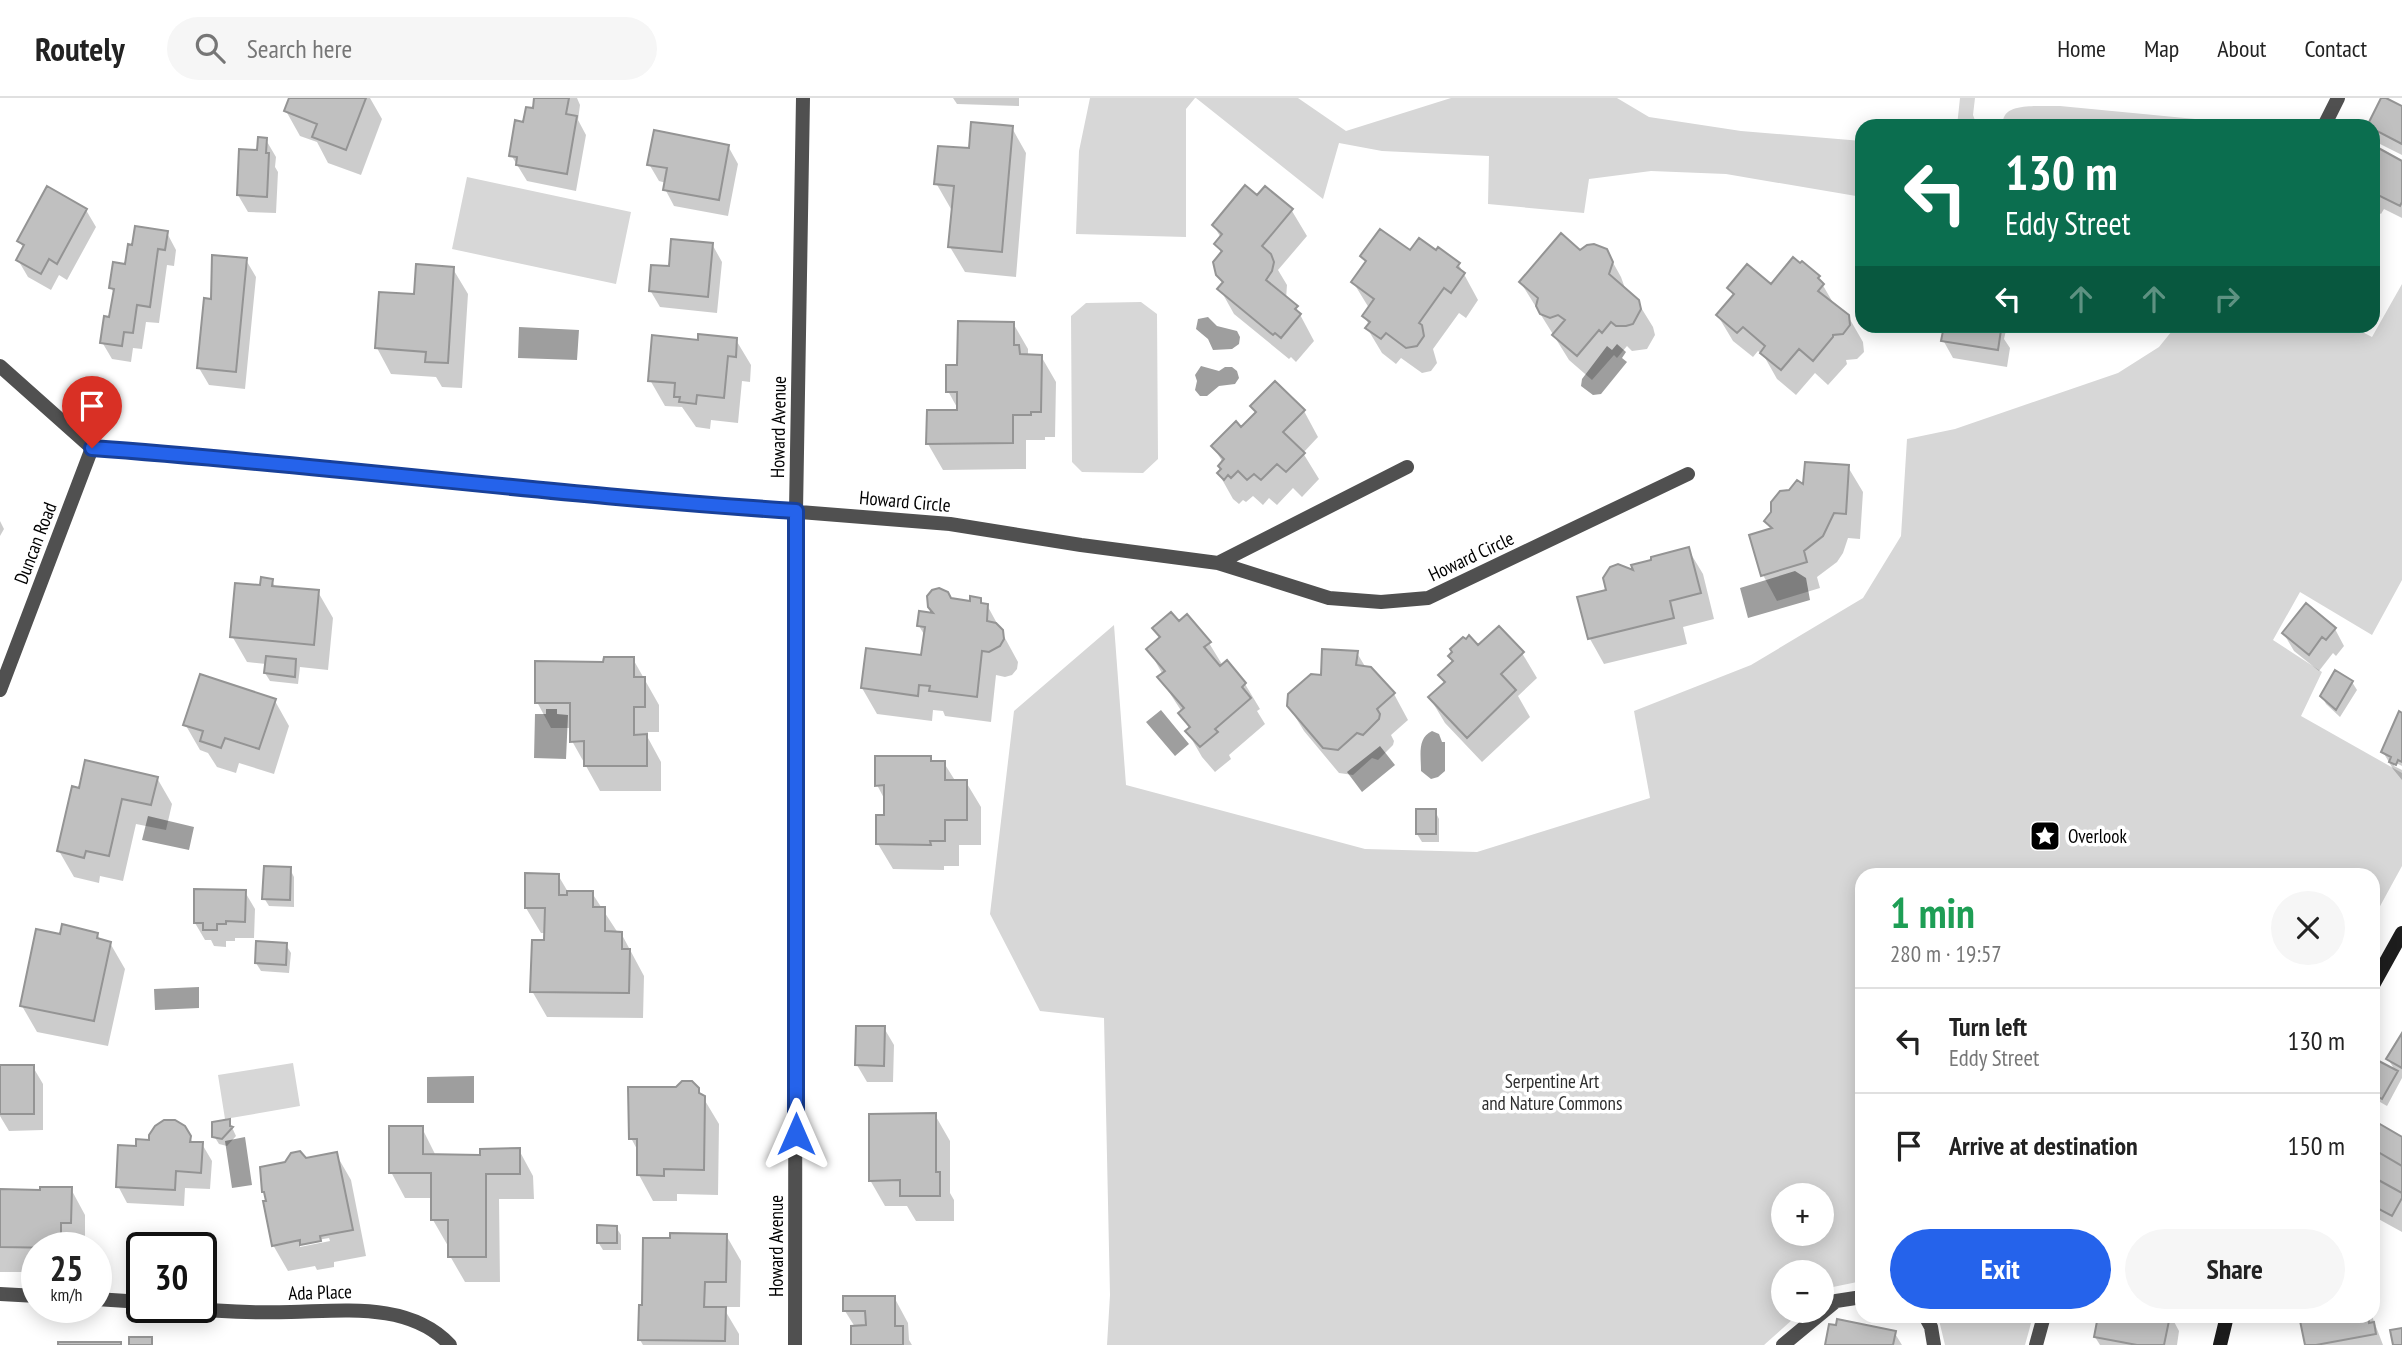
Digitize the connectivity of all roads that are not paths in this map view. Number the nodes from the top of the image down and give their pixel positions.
1 (803, 98) edge
2 (2337, 98) edge
3 (2327, 119) edge
4 (0, 366) edge
5 (92, 448) junction
6 (1407, 467) dead end
7 (1688, 474) dead end
8 (796, 511) junction
9 (1217, 563) junction
10 (0, 690) edge
11 (2402, 933) edge
12 (2380, 972) edge
13 (0, 1294) edge
14 (21, 1295) edge
15 (1855, 1298) edge
16 (217, 1311) edge
17 (1929, 1323) edge
18 (2042, 1323) edge
19 (2225, 1323) edge
20 (450, 1345) edge
21 (795, 1345) edge
22 (1783, 1345) edge
23 (1934, 1345) edge
24 (2036, 1345) edge
25 (2220, 1345) edge

1 - 8 street, Howard Avenue
2 - 3 street
4 - 5 street
5 - 8 street, Howard Circle
5 - 10 street, Duncan Road
6 - 9 street
7 - 9 street, Howard Circle
8 - 9 street, Howard Circle
8 - 21 street, Howard Avenue
11 - 12 main road
13 - 14 street
15 - 22 street
16 - 20 street, Ada Place
17 - 23 street
18 - 24 street
19 - 25 main road

